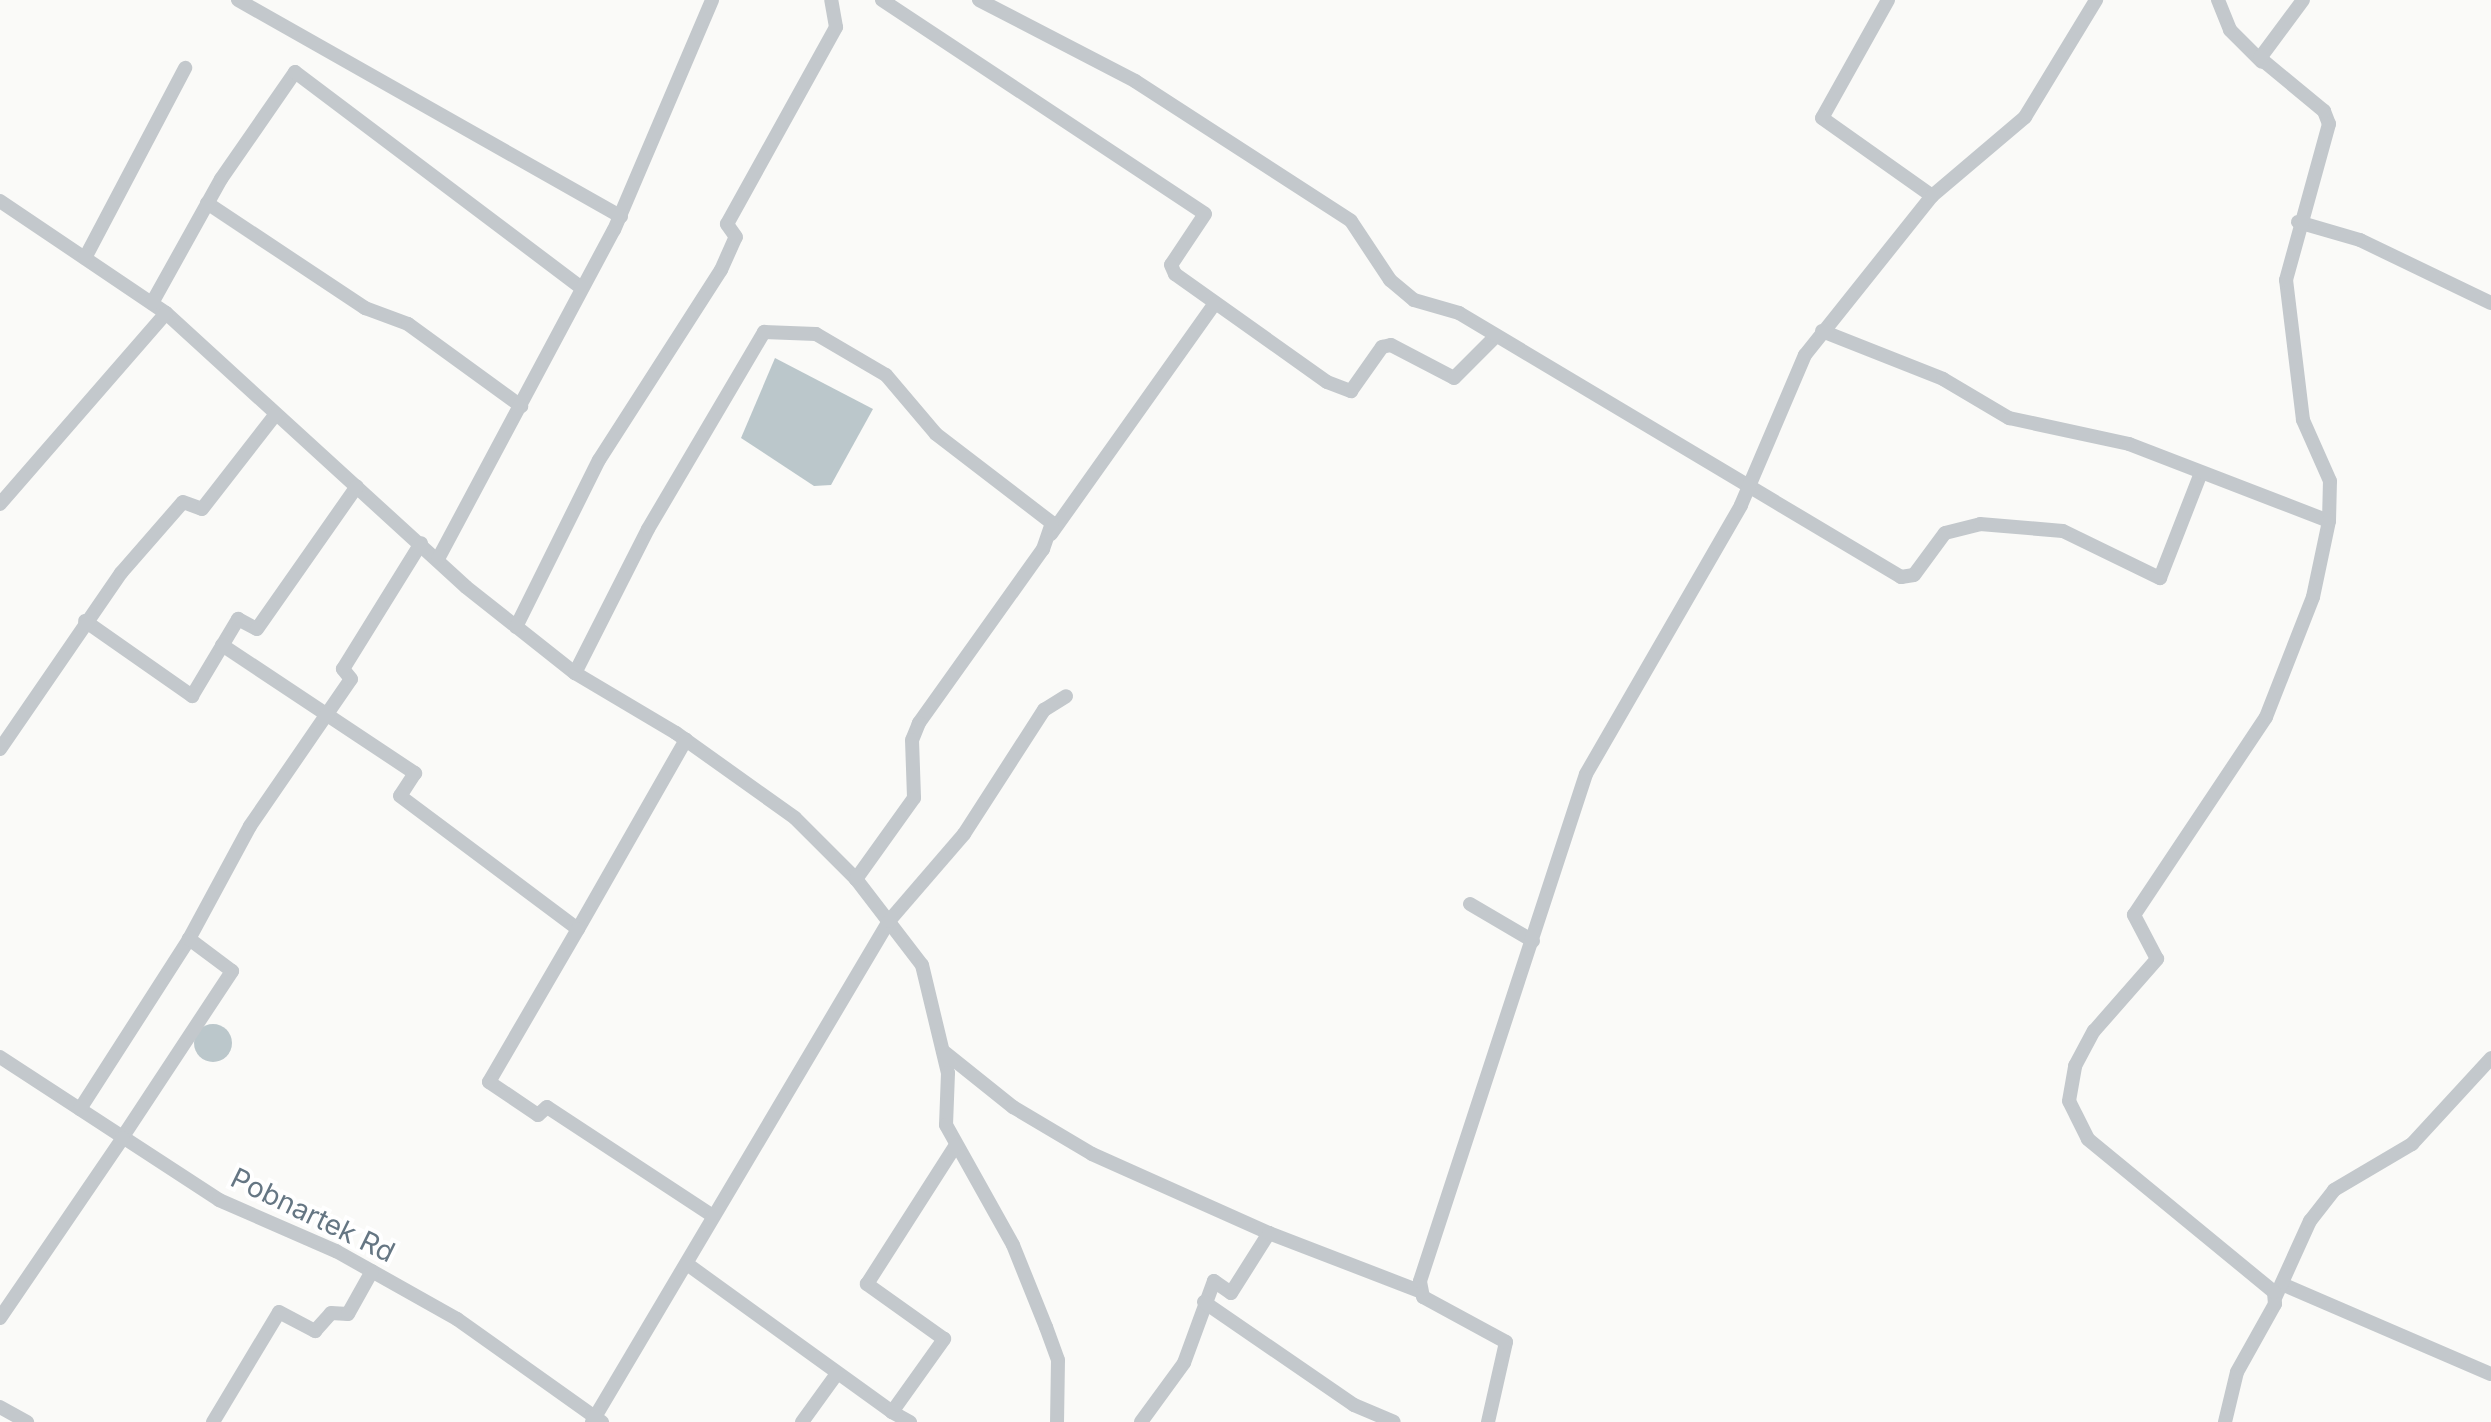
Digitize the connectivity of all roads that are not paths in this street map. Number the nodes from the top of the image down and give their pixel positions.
1 (238, 0) edge
2 (712, 0) edge
3 (831, 0) edge
4 (882, 0) edge
5 (979, 0) edge
6 (1888, 0) edge
7 (2096, 0) edge
8 (2218, 0) edge
9 (2303, 0) edge
10 (2262, 62) junction
11 (185, 68) dead end
12 (1932, 196) junction
13 (0, 201) edge
14 (207, 203) junction
15 (621, 217) junction
16 (2298, 222) junction
17 (85, 258) junction
18 (582, 288) junction
19 (152, 303) junction
20 (1215, 303) junction
21 (2491, 303) edge
22 (166, 313) junction
23 (1822, 331) junction
24 (1496, 336) junction
25 (521, 406) junction
26 (276, 414) junction
27 (2201, 473) junction
28 (1750, 483) junction
29 (357, 486) junction
30 (0, 504) edge
31 (2329, 521) junction
32 (1051, 534) junction
33 (421, 543) junction
34 (438, 559) junction
35 (85, 621) junction
36 (516, 627) junction
37 (222, 645) junction
38 (575, 673) junction
39 (1066, 696) dead end
40 (326, 715) junction
41 (686, 740) junction
42 (0, 749) edge
43 (856, 879) junction
44 (1470, 904) dead end
45 (889, 921) junction
46 (578, 929) junction
47 (189, 939) junction
48 (1533, 941) junction
49 (943, 1051) junction
50 (0, 1057) edge
51 (2491, 1058) edge
52 (80, 1109) junction
53 (122, 1138) junction
54 (956, 1145) junction
55 (713, 1216) junction
56 (1269, 1233) junction
57 (687, 1264) junction
58 (372, 1271) junction
59 (2284, 1285) junction
60 (1419, 1291) junction
61 (2275, 1298) junction
62 (1204, 1302) junction
63 (0, 1318) edge
64 (2491, 1374) edge
65 (836, 1375) junction
66 (0, 1407) edge
67 (892, 1412) junction
68 (597, 1421) edge
69 (27, 1422) edge
70 (213, 1422) edge
71 (802, 1422) edge
72 (910, 1422) edge
73 (1057, 1422) edge
74 (1141, 1422) edge
75 (1394, 1422) edge
76 (1488, 1422) edge
77 (2225, 1422) edge

1 - 15 street
2 - 15 street
3 - 36 street
4 - 20 street
5 - 24 street
6 - 12 street
7 - 12 street
8 - 10 street
9 - 10 street
10 - 16 street
11 - 17 street
12 - 23 street
13 - 17 street
14 - 18 street
14 - 19 street
14 - 25 street
15 - 18 street
16 - 21 street
16 - 31 street
17 - 19 street
18 - 25 street
19 - 22 street
20 - 24 street
20 - 32 street
22 - 26 street
22 - 30 street
23 - 27 street
23 - 28 street
24 - 28 street
25 - 34 street
26 - 29 street
26 - 35 street
27 - 28 street
27 - 31 street
28 - 48 street
29 - 33 street
29 - 37 street
31 - 61 street
32 - 38 street
32 - 43 street
33 - 34 street
33 - 40 street
34 - 36 street
35 - 37 street
35 - 42 street
36 - 38 street
37 - 40 street
38 - 41 street
39 - 45 street
40 - 46 street
40 - 47 street
41 - 43 street
41 - 46 street
43 - 45 street
44 - 48 street
45 - 49 street
45 - 55 street
46 - 55 street
47 - 52 street
47 - 53 street
48 - 60 street
49 - 54 street
49 - 56 street
50 - 52 street, Pobnartek Rd
51 - 59 street
52 - 53 street, Pobnartek Rd
53 - 58 street, Pobnartek Rd
53 - 63 street
54 - 67 street
54 - 73 street
55 - 57 street
56 - 60 street
56 - 62 street
57 - 65 street
57 - 68 street
58 - 68 street, Pobnartek Rd
58 - 70 street
59 - 61 street
59 - 64 street
60 - 76 street
61 - 77 street
62 - 74 street
62 - 75 street
65 - 67 street
65 - 71 street
66 - 69 street
67 - 72 street

